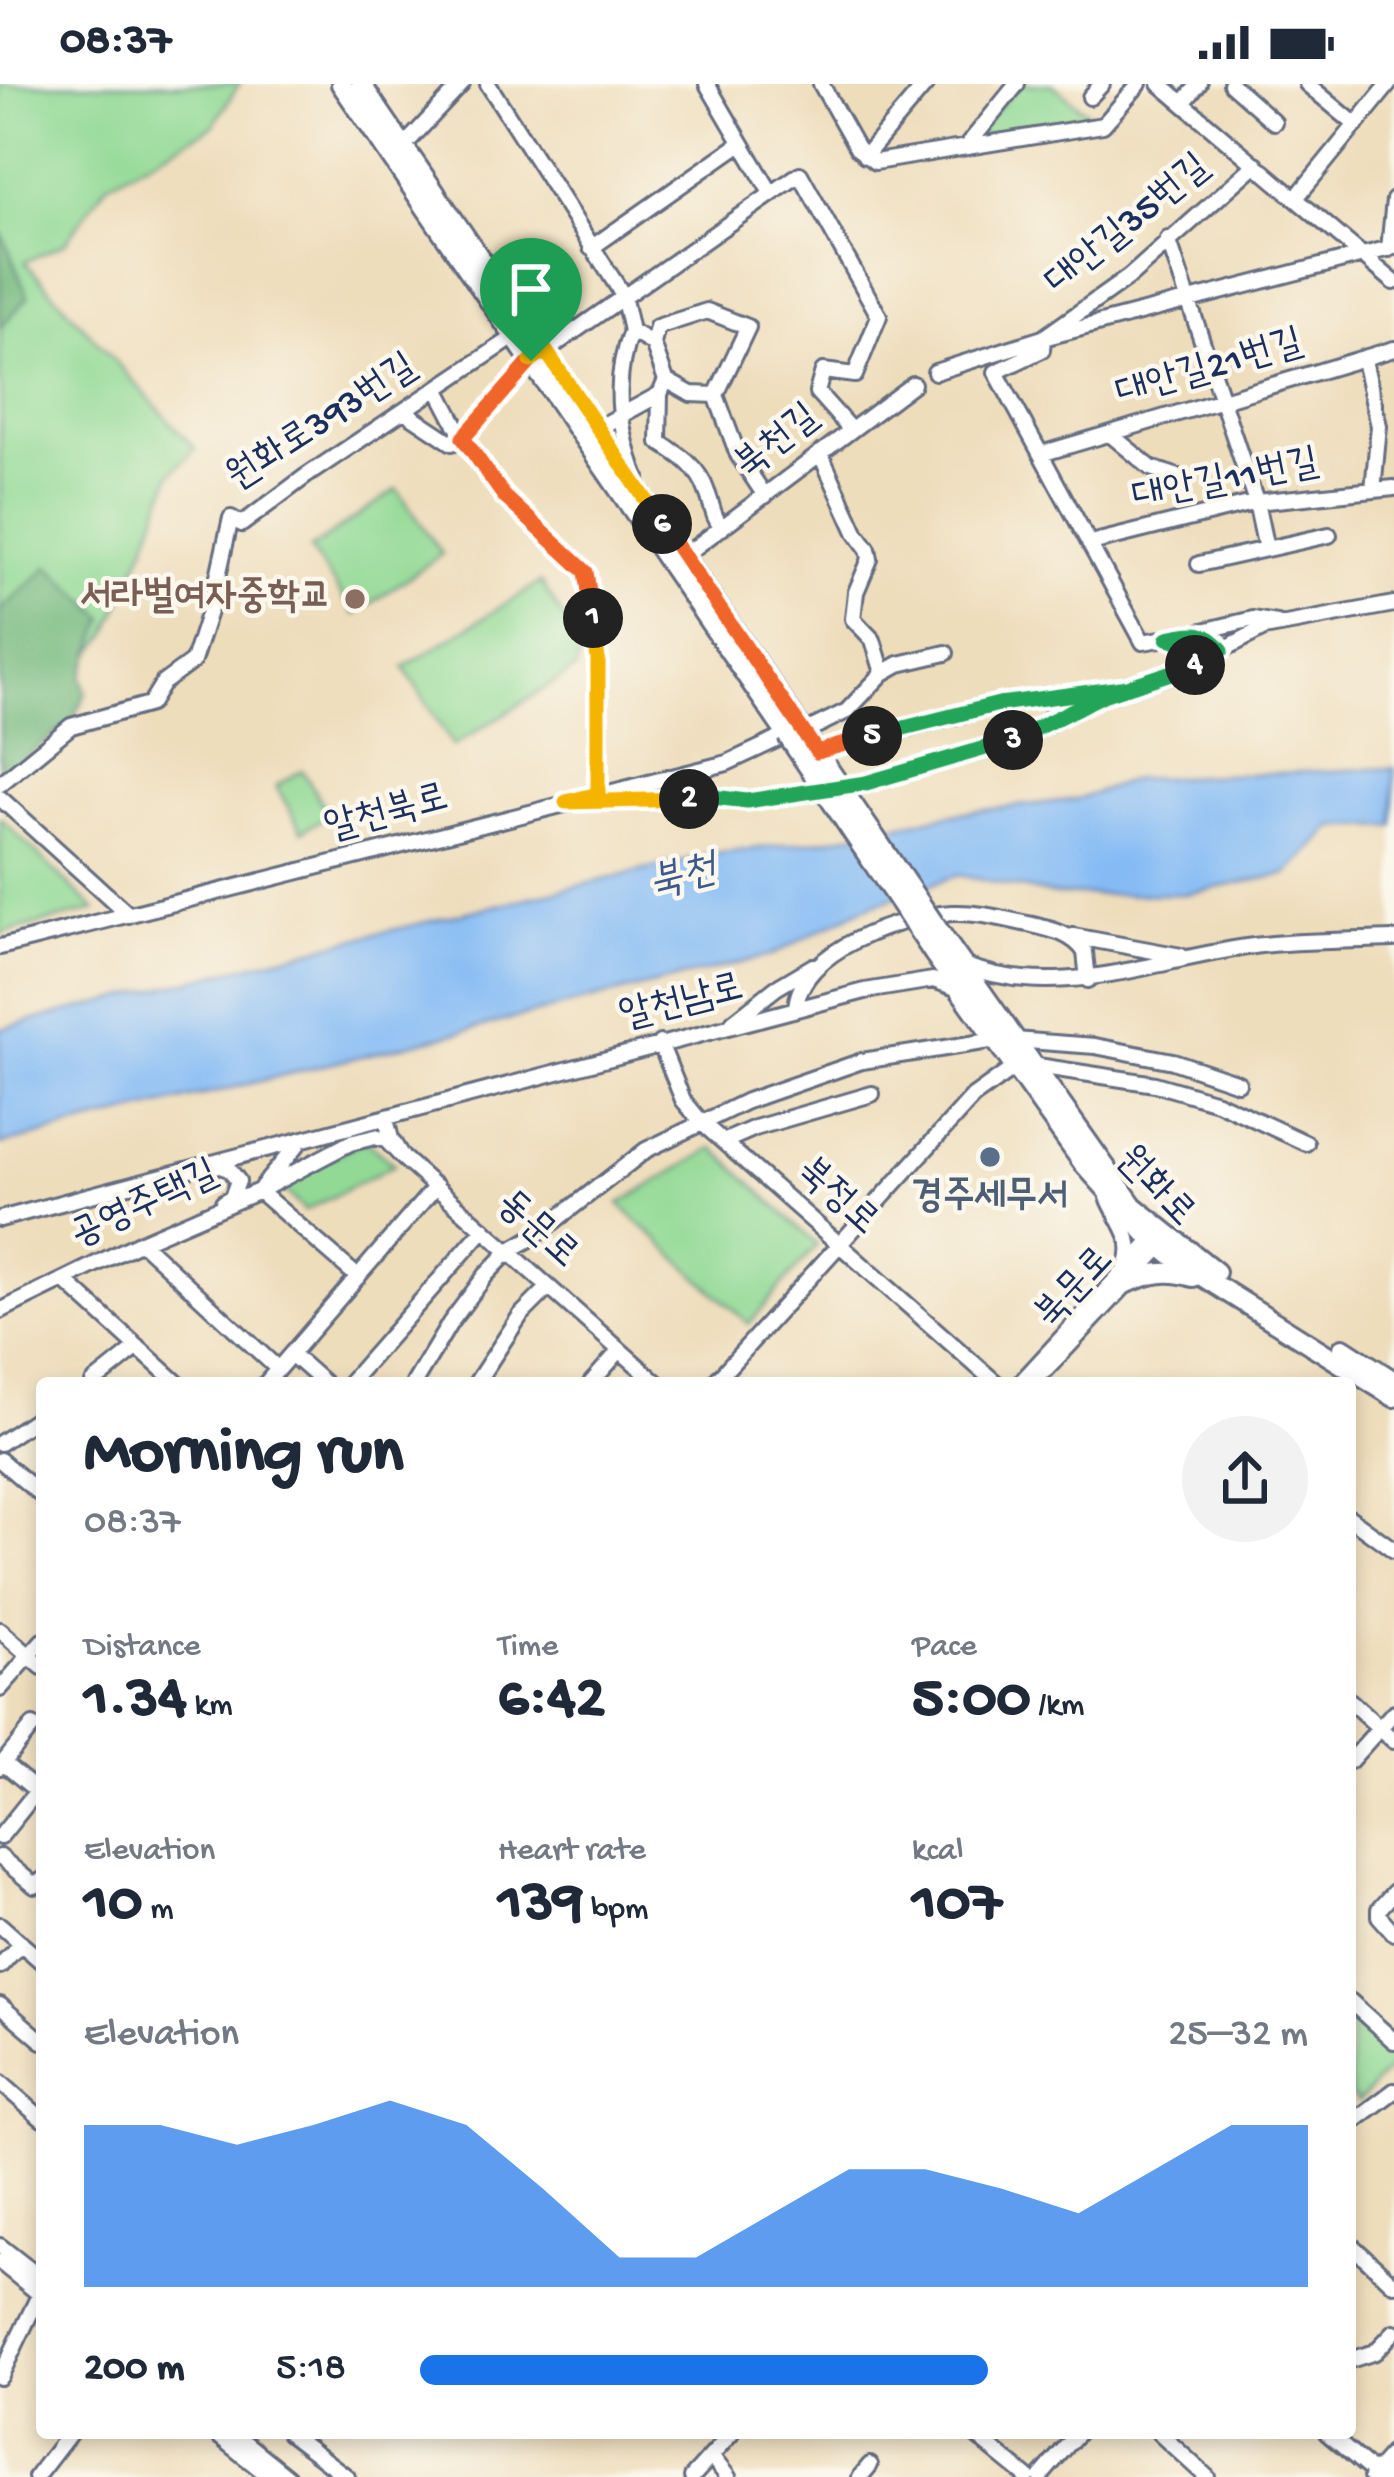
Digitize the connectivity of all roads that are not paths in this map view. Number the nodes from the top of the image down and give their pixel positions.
1 (341, 84) edge
2 (361, 84) edge
3 (462, 84) edge
4 (488, 84) edge
5 (707, 84) edge
6 (926, 84) edge
7 (1017, 84) edge
8 (1102, 84) edge
9 (1138, 84) edge
10 (1160, 84) edge
11 (1199, 84) edge
12 (1231, 84) edge
13 (1307, 84) edge
14 (1390, 84) edge
15 (827, 87) edge
16 (1090, 98) dead end
17 (1183, 103) junction
18 (1274, 122) dead end
19 (1356, 124) junction
20 (741, 143) junction
21 (966, 147) junction
22 (398, 153) junction
23 (865, 156) junction
24 (1256, 164) junction
25 (771, 193) junction
26 (1296, 198) junction
27 (1394, 200) edge
28 (1168, 239) junction
29 (591, 248) junction
30 (1392, 248) edge
31 (1361, 255) junction
32 (1394, 282) edge
33 (622, 295) junction
34 (1190, 302) junction
35 (631, 331) junction
36 (514, 337) junction
37 (1043, 338) junction
38 (653, 344) junction
39 (1394, 349) edge
40 (538, 356) junction
41 (1364, 359) junction
42 (935, 372) dead end
43 (913, 384) dead end
44 (663, 387) junction
45 (437, 388) junction
46 (716, 395) junction
47 (1223, 399) junction
48 (404, 411) junction
49 (620, 416) junction
50 (598, 428) junction
51 (850, 429) junction
52 (1110, 434) junction
53 (463, 438) junction
54 (820, 453) junction
55 (1043, 454) junction
56 (1178, 477) dead end
57 (1394, 488) edge
58 (1373, 490) junction
59 (644, 496) junction
60 (765, 496) junction
61 (1256, 502) junction
62 (722, 529) junction
63 (1329, 535) dead end
64 (1091, 544) junction
65 (1266, 548) junction
66 (678, 561) junction
67 (1199, 564) dead end
68 (1394, 604) edge
69 (1282, 624) junction
70 (1194, 634) junction
71 (1168, 638) junction
72 (1222, 650) junction
73 (946, 653) dead end
74 (1194, 665) junction
75 (883, 673) junction
76 (1128, 687) junction
77 (1041, 699) junction
78 (1024, 702) junction
79 (1063, 713) junction
80 (1032, 731) junction
81 (795, 734) junction
82 (817, 752) junction
83 (720, 765) junction
84 (668, 777) junction
85 (0, 784) edge
86 (598, 794) junction
87 (713, 797) junction
88 (0, 798) edge
89 (566, 802) junction
90 (129, 915) junction
91 (1067, 935) junction
92 (1394, 939) edge
93 (0, 947) edge
94 (1192, 957) junction
95 (823, 961) junction
96 (944, 962) junction
97 (1088, 980) junction
98 (976, 985) junction
99 (796, 1009) junction
100 (727, 1026) junction
101 (1005, 1040) junction
102 (660, 1042) junction
103 (1023, 1066) junction
104 (1238, 1083) dead end
105 (872, 1094) dead end
106 (386, 1119) junction
107 (702, 1123) junction
108 (302, 1141) junction
109 (723, 1142) junction
110 (1306, 1143) dead end
111 (402, 1157) junction
112 (206, 1166) junction
113 (436, 1186) junction
114 (259, 1191) junction
115 (1106, 1192) junction
116 (201, 1216) junction
117 (0, 1219) edge
118 (484, 1229) junction
119 (1161, 1238) junction
120 (141, 1242) junction
121 (838, 1244) junction
122 (509, 1251) junction
123 (358, 1277) junction
124 (1204, 1277) junction
125 (1124, 1278) junction
126 (64, 1280) junction
127 (549, 1287) junction
128 (0, 1312) edge
129 (138, 1347) junction
130 (620, 1350) junction
131 (291, 1354) junction
132 (278, 1369) junction
133 (1366, 1376) junction
134 (100, 1377) edge
135 (170, 1377) edge
136 (271, 1377) edge
137 (317, 1377) edge
138 (355, 1377) edge
139 (418, 1377) edge
140 (480, 1377) edge
141 (596, 1377) edge
142 (650, 1377) edge
143 (719, 1377) edge
144 (989, 1377) edge
145 (1034, 1377) edge
146 (1394, 1381) edge
147 (1356, 1387) edge
148 (1394, 1397) edge
149 (36, 1419) edge
150 (0, 1443) edge
151 (0, 1460) edge
152 (36, 1491) edge
153 (1356, 1522) edge
154 (1394, 1550) edge
155 (0, 1630) edge
156 (36, 1648) edge
157 (29, 1656) junction
158 (36, 1662) edge
159 (0, 1689) edge
160 (1356, 1706) edge
161 (1394, 1712) edge
162 (33, 1726) dead end
163 (1380, 1728) junction
164 (1394, 1741) edge
165 (1356, 1754) edge
166 (2, 1765) edge
167 (36, 1796) edge
168 (36, 1800) edge
169 (1, 1834) edge
170 (0, 1857) edge
171 (36, 1885) edge
172 (1394, 1892) edge
173 (0, 1925) edge
174 (1394, 1933) edge
175 (21, 1943) junction
176 (36, 1957) edge
177 (0, 1966) edge
178 (0, 2005) edge
179 (1356, 2006) edge
180 (36, 2037) edge
181 (1394, 2041) edge
182 (0, 2082) edge
183 (1394, 2091) edge
184 (36, 2114) edge
185 (1356, 2120) edge
186 (0, 2246) edge
187 (1356, 2249) edge
188 (0, 2262) edge
189 (36, 2282) edge
190 (36, 2284) edge
191 (1394, 2284) edge
192 (36, 2295) edge
193 (1394, 2332) edge
194 (1356, 2358) edge
195 (1, 2372) edge
196 (65, 2439) edge
197 (222, 2439) edge
198 (240, 2439) edge
199 (297, 2439) edge
200 (727, 2439) edge
201 (980, 2439) edge
202 (1073, 2439) edge
203 (1166, 2439) edge
204 (1334, 2439) edge
205 (1394, 2451) edge
206 (711, 2456) junction
207 (1394, 2466) edge
208 (1377, 2476) edge
209 (36, 2477) edge
210 (270, 2477) edge
211 (288, 2477) edge
212 (347, 2477) edge
213 (692, 2477) edge
214 (728, 2477) edge
215 (1027, 2477) edge
216 (1040, 2477) edge
217 (1207, 2477) edge

1 - 22 main road
2 - 22 main road
3 - 22 street
4 - 29 street
5 - 20 street
6 - 23 street
7 - 21 street
8 - 16 street
9 - 21 street
10 - 17 street
11 - 17 street
12 - 18 street
13 - 19 street
14 - 19 street
15 - 23 street
17 - 24 street
19 - 26 street
20 - 25 street
20 - 29 street
21 - 23 street
22 - 36 main road
22 - 40 main road
24 - 26 street
24 - 28 street, 대안길35번길
25 - 33 street
25 - 51 street
26 - 31 street
27 - 30 street
28 - 34 street
28 - 37 street, 대안길35번길
29 - 33 street
30 - 31 street
31 - 32 street
31 - 34 street
33 - 35 street
33 - 40 street
34 - 37 street
34 - 47 street
35 - 38 street
35 - 49 street
36 - 40 main road
36 - 45 street, 원화로393번길
37 - 42 street
37 - 55 street
38 - 44 street
38 - 46 street
39 - 41 street, 대안길21번길
40 - 50 main road
40 - 53 street
40 - 66 main road
41 - 47 street, 대안길21번길
41 - 58 street, 대안길11번길
43 - 51 street, 북천길
44 - 46 street
44 - 49 street
44 - 62 street
45 - 48 street, 원화로393번길
45 - 53 street
46 - 60 street
47 - 52 street, 대안길21번길
47 - 61 street
48 - 53 street
48 - 85 street, 원화로393번길
49 - 50 street
49 - 59 street
50 - 59 main road
51 - 54 street, 북천길
52 - 55 street, 대안길21번길
52 - 56 street
53 - 86 street
54 - 60 street, 북천길
54 - 75 street
55 - 64 street
57 - 58 street, 대안길11번길
58 - 61 street, 대안길11번길
59 - 66 main road
60 - 62 street, 북천길
61 - 64 street, 대안길11번길
61 - 65 street
62 - 66 street, 북천길
63 - 65 street
64 - 71 street
65 - 67 street
66 - 81 main road
68 - 69 street
69 - 70 street
69 - 72 street
70 - 71 street
70 - 72 street
71 - 74 street
72 - 74 street
73 - 75 street
74 - 76 street
75 - 81 street, 알천북로
76 - 77 street
76 - 79 street
77 - 78 street
77 - 79 street
78 - 80 street
78 - 82 street
79 - 80 street
80 - 87 street
81 - 82 main road
81 - 83 street, 알천북로
81 - 96 main road, bridge
82 - 96 main road, bridge
83 - 84 street, 알천북로
83 - 87 street
84 - 86 street, 알천북로
84 - 87 street
86 - 89 street, 알천북로
87 - 89 street
88 - 90 street
89 - 90 street, 알천북로
90 - 93 street, 알천북로
91 - 94 street
91 - 95 street
91 - 97 street
92 - 94 street
94 - 97 street
95 - 99 street, 알천남로
95 - 100 street
96 - 98 main road, 원화로
96 - 98 street
96 - 99 street
97 - 98 street
98 - 101 main road, 원화로
99 - 100 street, 알천남로
100 - 102 street, 알천남로
101 - 103 main road, 원화로
101 - 104 street
101 - 107 street
102 - 106 street, 알천남로
102 - 107 street, 북정로
103 - 110 street
103 - 115 main road, 원화로
103 - 119 main road, 원화로
103 - 121 street
105 - 109 street
106 - 108 street, 알천남로
106 - 111 street, 동문로
107 - 109 street, 북정로
107 - 122 street
108 - 112 street, 알천남로
108 - 114 street, 공영주택길
109 - 121 street, 북정로
111 - 113 street, 동문로
111 - 114 street
112 - 116 street
112 - 117 street, 알천남로
113 - 118 street, 동문로
113 - 123 street
114 - 116 street, 공영주택길
114 - 123 street
115 - 119 main road, 원화로
115 - 125 street
116 - 120 street, 공영주택길
118 - 122 street, 동문로
118 - 138 street
119 - 124 main road, 원화로
119 - 125 street, 북문로
119 - 146 main road, 원화로
120 - 126 street, 공영주택길
120 - 132 street
121 - 143 street
121 - 144 street, 북정로
122 - 127 street, 동문로
122 - 139 street
123 - 131 street
124 - 125 main road
124 - 133 main road, 원화로
125 - 145 street, 북문로
126 - 128 street, 공영주택길
126 - 129 street
127 - 130 street, 동문로
127 - 140 street
129 - 134 street
129 - 135 street
130 - 141 street
130 - 142 street, 동문로
131 - 132 street
131 - 137 street
132 - 136 street
133 - 147 street
133 - 148 main road, 원화로
149 - 150 street
151 - 152 street
153 - 154 street
155 - 157 street
156 - 157 street
157 - 158 street
157 - 159 street
160 - 163 street
161 - 163 street
162 - 166 street
163 - 164 street
163 - 165 street
166 - 167 street
168 - 169 street
170 - 171 street
172 - 174 street
173 - 175 street
175 - 176 street
175 - 177 street
178 - 180 street
179 - 181 street
182 - 184 street
183 - 185 street
186 - 189 street
187 - 191 street
188 - 190 street
192 - 195 street
193 - 194 street
196 - 209 street
197 - 210 street
198 - 211 street
199 - 212 street
200 - 206 street
201 - 215 street
202 - 216 street
203 - 217 street
204 - 208 street
205 - 208 street
206 - 213 street
206 - 214 street
207 - 208 street

